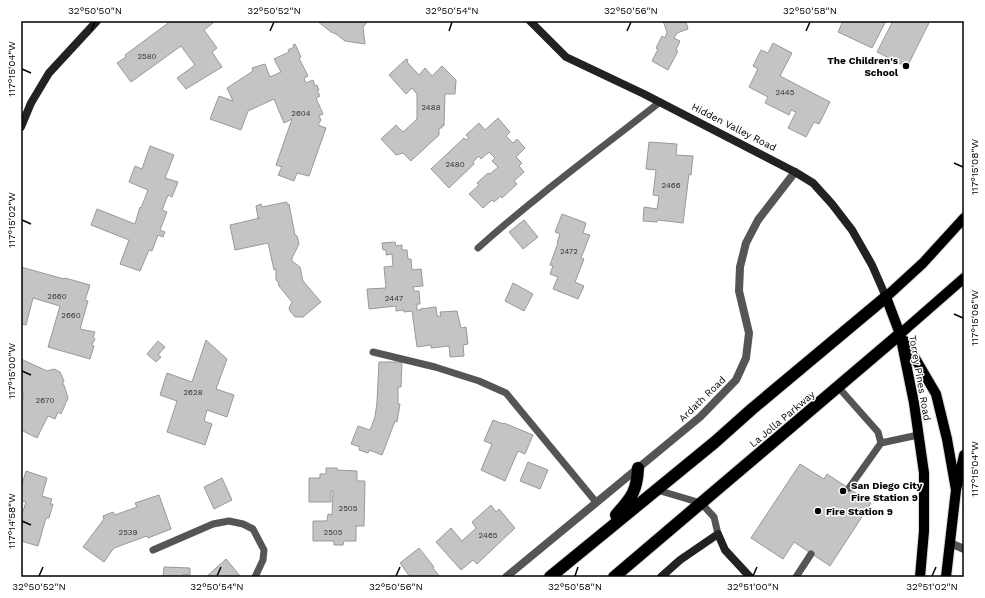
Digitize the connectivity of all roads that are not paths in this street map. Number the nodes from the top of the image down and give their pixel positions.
1 (97, 21) edge
2 (530, 21) edge
3 (660, 102) junction
4 (21, 127) edge
5 (794, 172) junction
6 (964, 218) edge
7 (478, 248) dead end
8 (964, 278) edge
9 (886, 297) junction
10 (900, 334) junction
11 (373, 352) dead end
12 (838, 388) junction
13 (918, 435) junction
14 (881, 443) junction
15 (964, 455) edge
16 (638, 468) junction
17 (850, 488) dead end
18 (657, 490) junction
19 (956, 490) junction
20 (596, 502) junction
21 (701, 503) junction
22 (718, 534) junction
23 (950, 543) junction
24 (587, 546) junction
25 (964, 549) edge
26 (153, 550) dead end
27 (812, 554) dead end
28 (255, 577) edge
29 (506, 577) edge
30 (550, 577) edge
31 (614, 577) edge
32 (660, 577) edge
33 (750, 577) edge
34 (796, 577) edge
35 (920, 577) edge
36 (946, 577) edge

1 - 4 street
2 - 3 street, Hidden Valley Road
3 - 5 street, Hidden Valley Road
3 - 7 lane
5 - 9 street, Hidden Valley Road
5 - 16 street, Ardath Road
6 - 9 main road
8 - 10 main road, La Jolla Parkway
9 - 10 main road, Torrey Pines Road
9 - 18 highway
10 - 12 highway, La Jolla Parkway
10 - 13 main road, Torrey Pines Road
10 - 19 main road
11 - 20 lane
12 - 14 lane
12 - 21 highway, La Jolla Parkway
13 - 14 lane
13 - 35 main road, Torrey Pines Road
14 - 17 lane
15 - 19 main road
16 - 20 street, Ardath Road
16 - 24 highway
18 - 21 lane
18 - 24 highway
19 - 23 main road
20 - 29 street, Ardath Road
21 - 22 lane
21 - 31 highway, La Jolla Parkway
22 - 32 street
22 - 33 street
23 - 25 street
23 - 36 main road
24 - 30 highway
26 - 28 lane
27 - 34 lane

